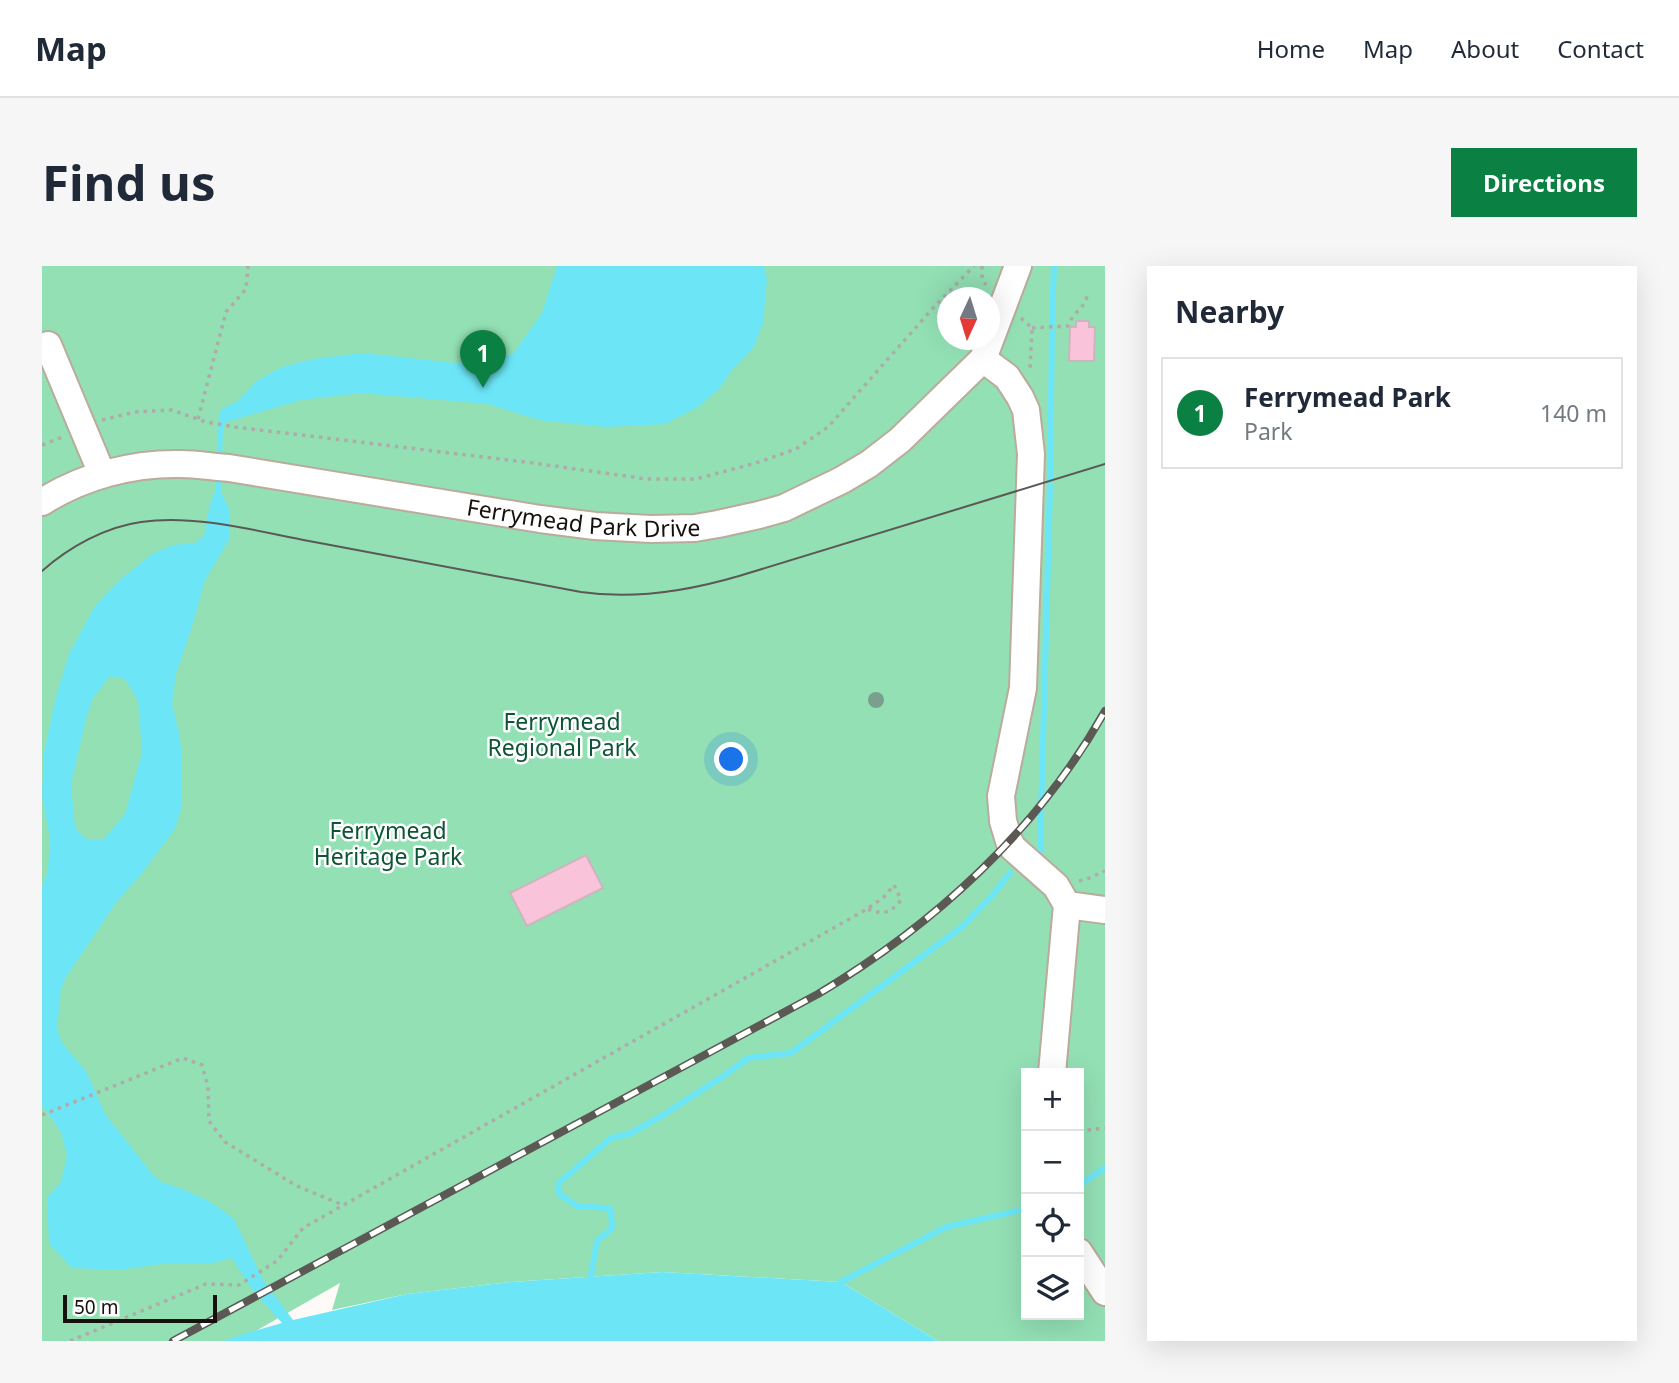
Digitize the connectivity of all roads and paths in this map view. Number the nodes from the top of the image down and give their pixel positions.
1 (248, 266) edge
2 (974, 266) edge
3 (982, 266) edge
4 (1018, 266) edge
5 (954, 287) edge
6 (987, 287) edge
7 (1087, 296) dead end
8 (1004, 302) junction
9 (937, 304) edge
10 (1031, 328) junction
11 (48, 345) dead end
12 (983, 359) junction
13 (1020, 397) junction
14 (198, 419) junction
15 (83, 429) junction
16 (102, 474) junction
17 (42, 502) edge
18 (1067, 905) junction
19 (867, 909) junction
20 (1105, 910) edge
21 (1052, 1068) edge
22 (42, 1115) edge
23 (1105, 1128) edge
24 (1084, 1130) edge
25 (344, 1205) junction
26 (1082, 1257) edge
27 (1105, 1292) edge
28 (70, 1341) edge

1 - 14 path
2 - 5 path
3 - 6 path
4 - 8 street, Ferrymead Park Drive
7 - 10 path
8 - 10 path
8 - 12 street, Ferrymead Park Drive
9 - 14 path
10 - 13 path
11 - 15 street
12 - 13 street
12 - 16 street, Ferrymead Park Drive
13 - 18 street
14 - 15 path
15 - 16 street
16 - 17 street, Ferrymead Park Drive
18 - 20 street
18 - 21 street
19 - 19 path
19 - 25 path
22 - 25 path
23 - 24 path
25 - 28 path
26 - 27 street

